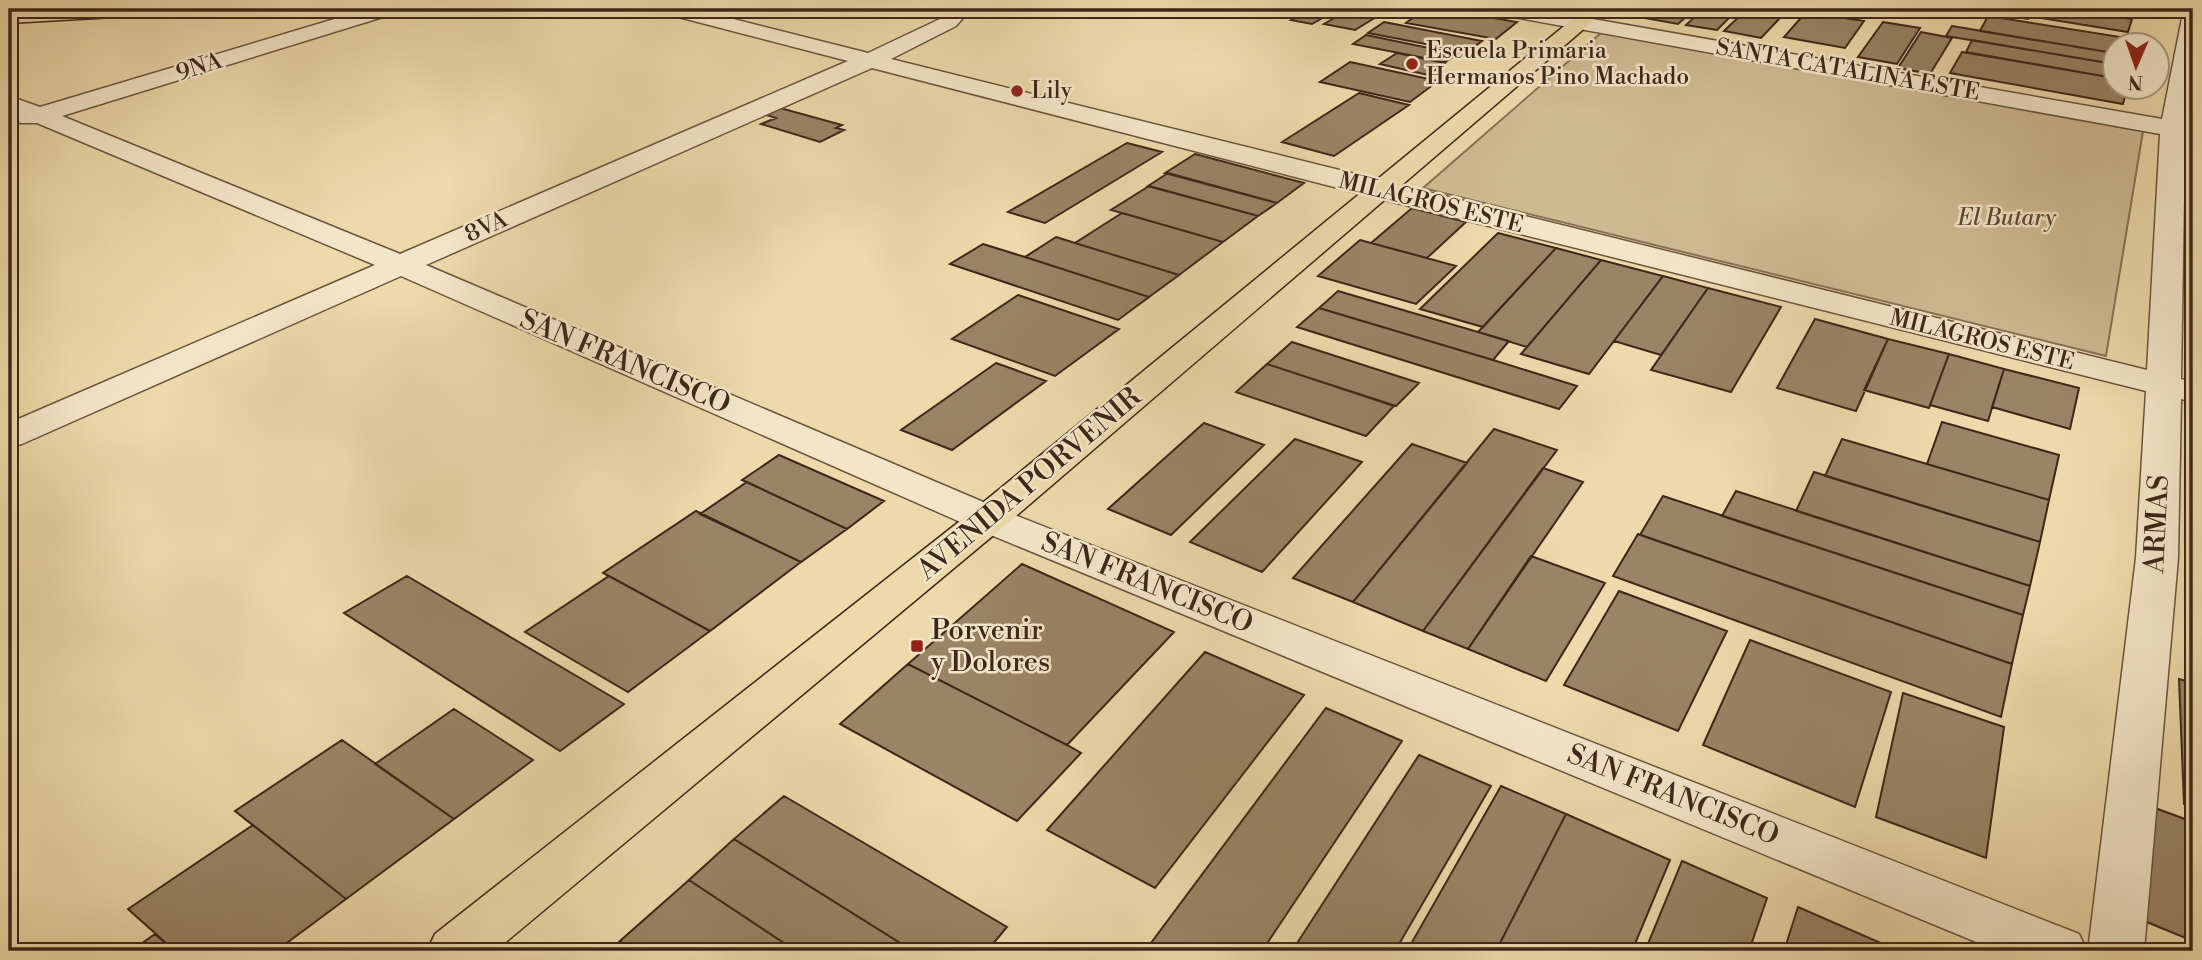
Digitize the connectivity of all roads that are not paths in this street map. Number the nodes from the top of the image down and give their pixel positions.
1 (150, 9) edge
2 (389, 9) edge
3 (670, 9) edge
4 (950, 9) edge
5 (1502, 9) edge
6 (2193, 13) edge
7 (1589, 16) edge
8 (9, 17) edge
9 (873, 59) junction
10 (19, 114) edge
11 (2183, 130) edge
12 (1382, 191) junction
13 (400, 265) junction
14 (2179, 389) edge
15 (9, 436) edge
16 (988, 519) junction
17 (455, 951) edge
18 (2059, 951) edge
19 (2116, 951) edge

1 - 8 main road
2 - 10 street, 9NA
3 - 9 street, MILAGROS ESTE
4 - 9 street, 8VA
5 - 7 street, SANTA CATALINA ESTE
6 - 11 street, ARMAS
7 - 11 street, SANTA CATALINA ESTE
7 - 12 main road, AVENIDA PORVENIR
9 - 12 street, MILAGROS ESTE
9 - 13 street, 8VA
10 - 13 street, SAN FRANCISCO
11 - 14 street, ARMAS
12 - 14 street, MILAGROS ESTE
12 - 16 main road, AVENIDA PORVENIR
13 - 15 street, 8VA
13 - 16 street, SAN FRANCISCO
14 - 19 street, ARMAS
16 - 17 main road, AVENIDA PORVENIR
16 - 18 street, SAN FRANCISCO

